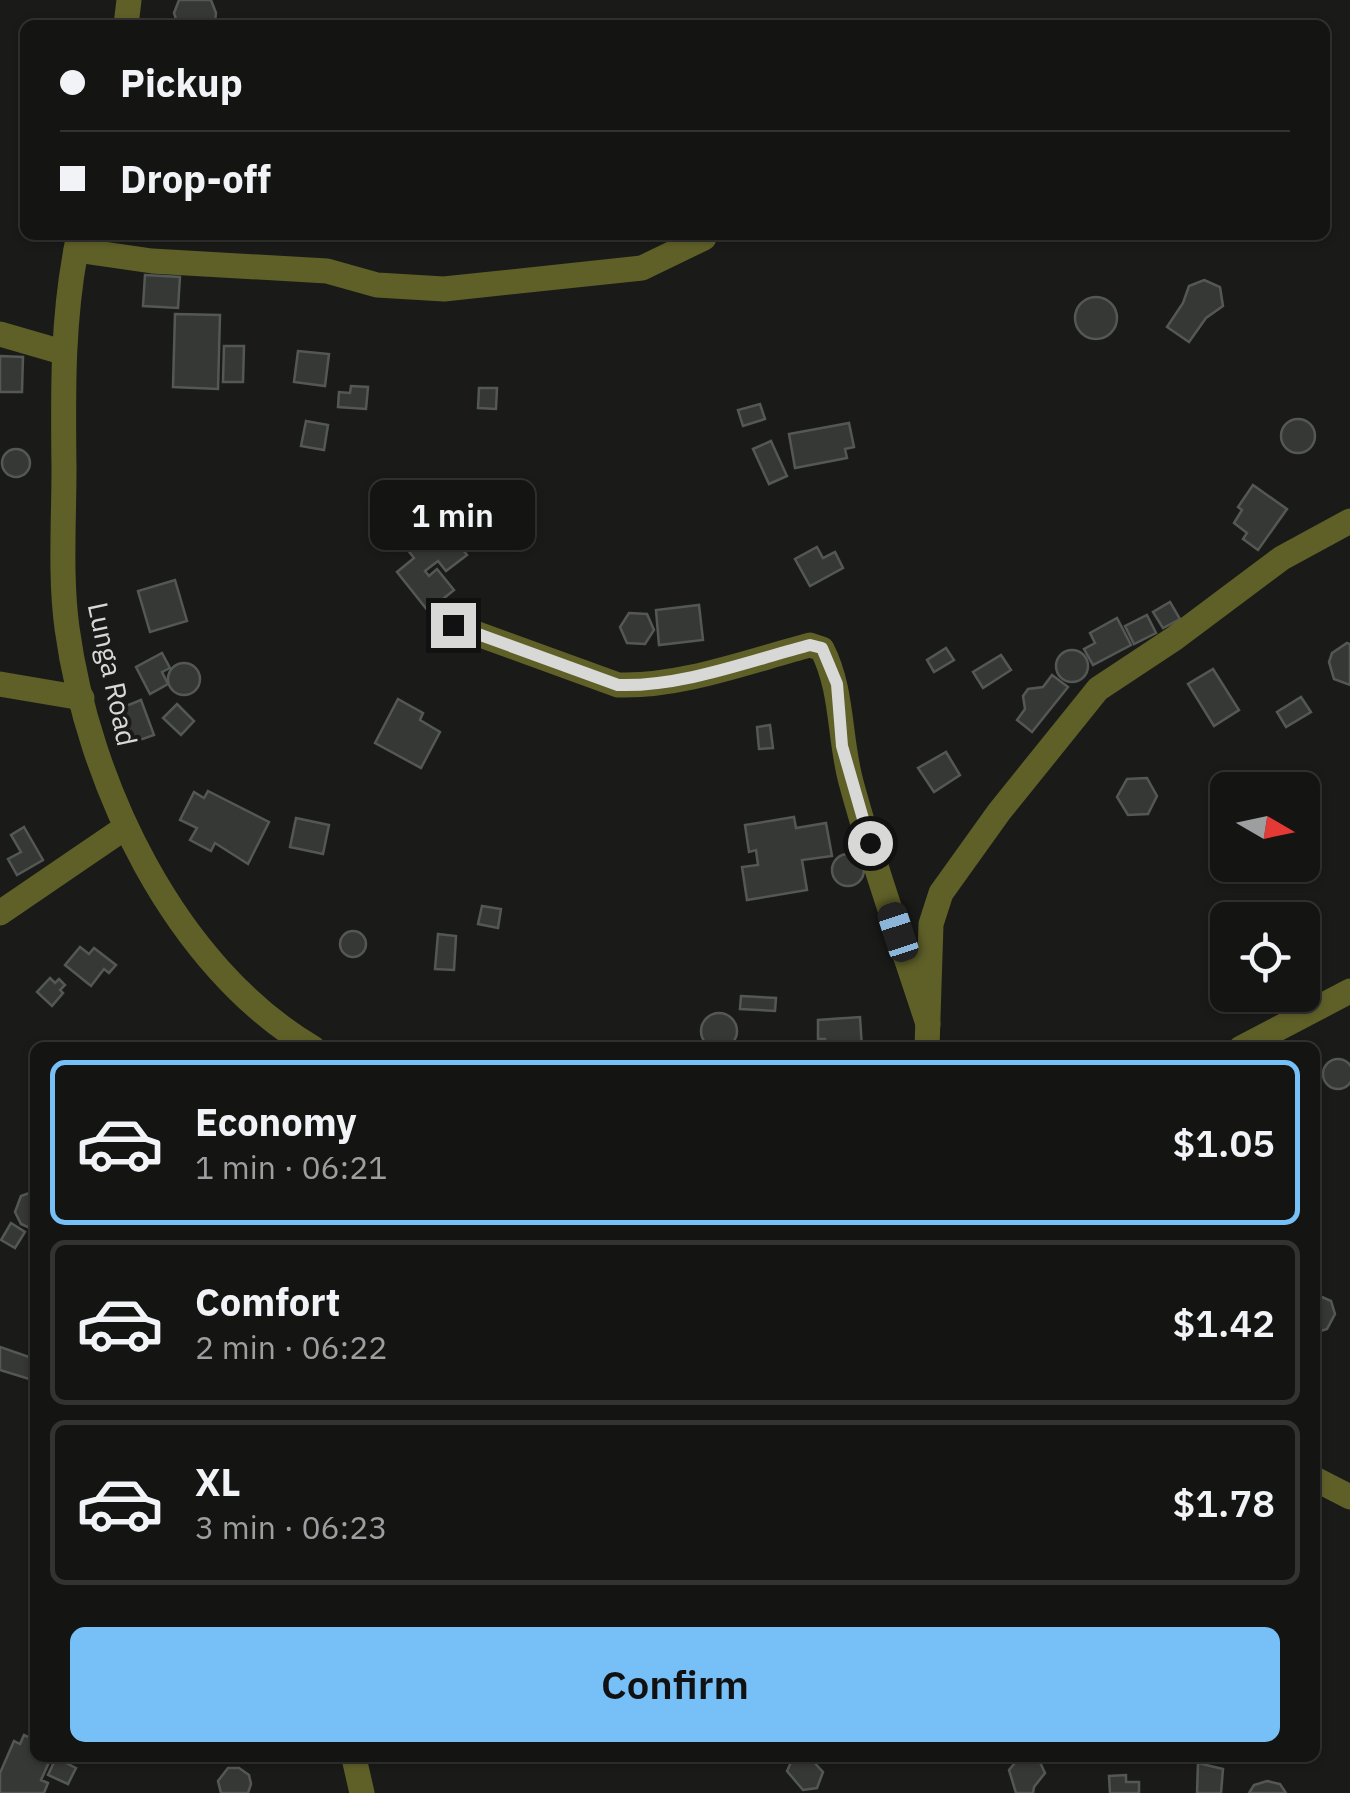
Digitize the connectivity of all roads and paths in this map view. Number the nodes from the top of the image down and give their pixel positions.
1 (700, 240) edge
2 (77, 243) edge
3 (0, 334) edge
4 (62, 352) junction
5 (1350, 522) edge
6 (453, 625) dead end
7 (0, 684) edge
8 (82, 698) junction
9 (126, 827) junction
10 (0, 913) edge
11 (1350, 991) edge
12 (928, 1036) edge
13 (305, 1042) edge
14 (1253, 1042) edge
15 (1320, 1482) edge
16 (1350, 1497) edge
17 (355, 1762) edge
18 (362, 1793) edge

1 - 2 street
2 - 4 street, Lunga Road
3 - 4 street
4 - 8 street, Lunga Road
5 - 12 street
6 - 12 street
7 - 8 street
8 - 9 street, Lunga Road
9 - 10 street
9 - 13 street, Lunga Road
11 - 14 street
15 - 16 street
17 - 18 street

